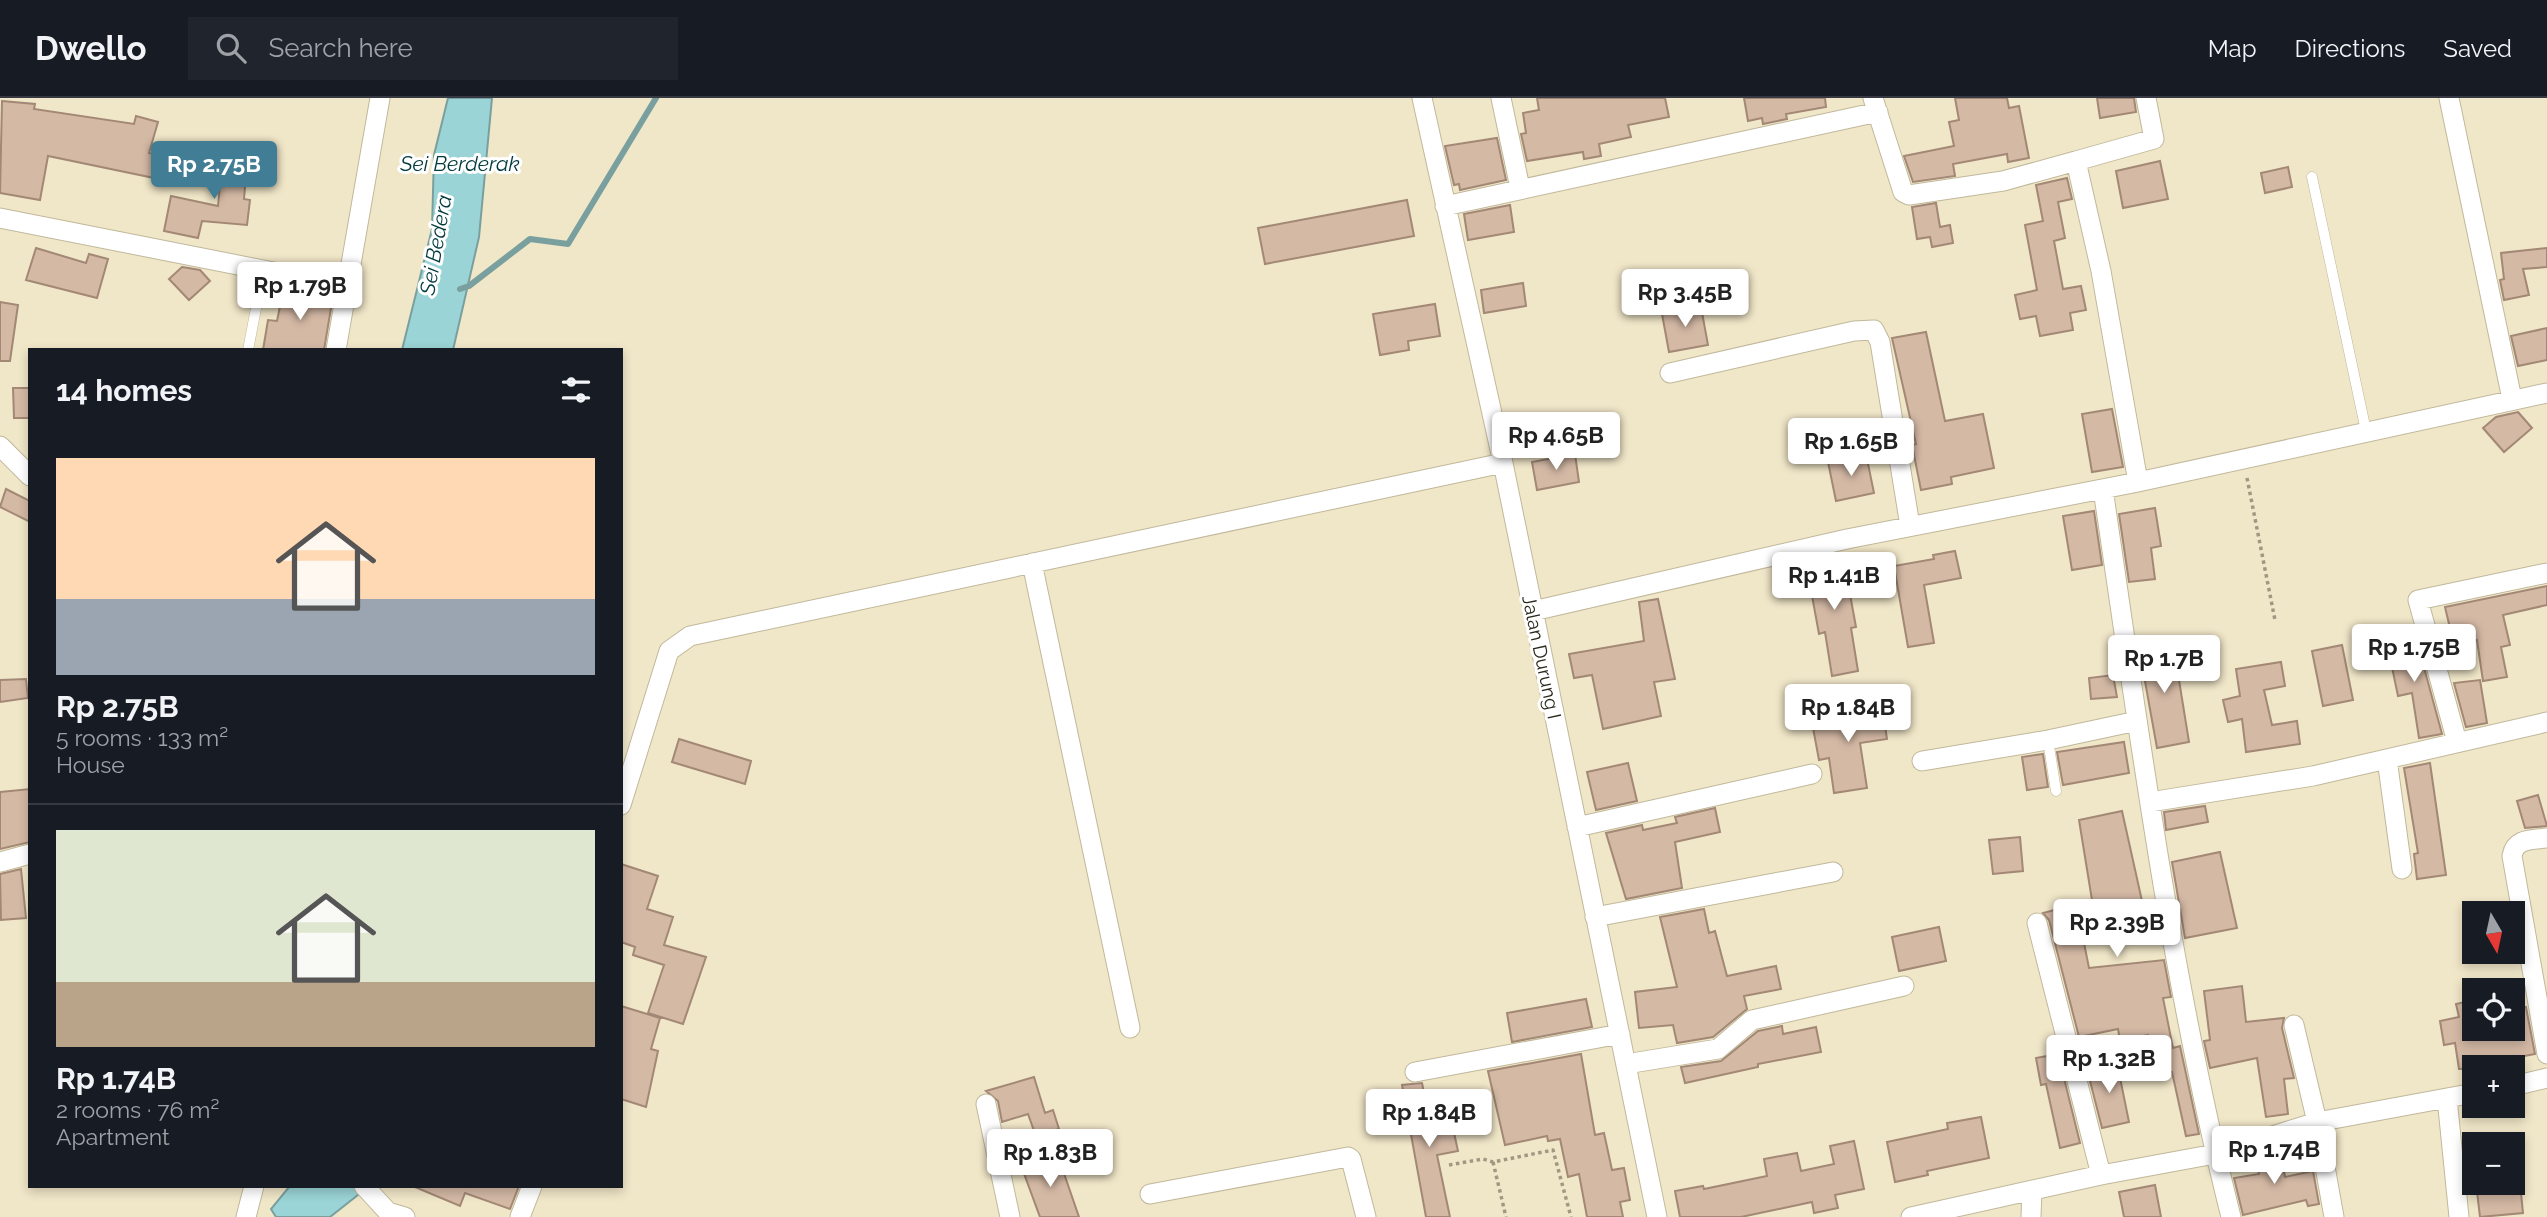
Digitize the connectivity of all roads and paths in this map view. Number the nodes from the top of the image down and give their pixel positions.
1 (380, 98) edge
2 (1422, 98) edge
3 (1501, 98) edge
4 (2146, 98) edge
5 (2449, 98) edge
6 (1876, 105) edge
7 (2076, 161) junction
8 (2312, 177) dead end
9 (1520, 188) junction
10 (1445, 206) junction
11 (0, 218) edge
12 (263, 272) junction
13 (349, 287) junction
14 (248, 348) edge
15 (336, 348) edge
16 (1670, 373) dead end
17 (2547, 393) edge
18 (2512, 399) junction
19 (2366, 431) junction
20 (0, 446) edge
21 (2243, 458) junction
22 (1503, 463) junction
23 (28, 474) edge
24 (2138, 482) junction
25 (2103, 489) junction
26 (1910, 526) junction
27 (1032, 564) junction
28 (2547, 573) edge
29 (1533, 611) junction
30 (2275, 620) dead end
31 (2137, 721) junction
32 (2547, 722) edge
33 (2048, 740) junction
34 (2457, 742) junction
35 (2388, 759) junction
36 (1922, 761) dead end
37 (1812, 774) dead end
38 (2056, 791) dead end
39 (623, 798) edge
40 (2150, 802) junction
41 (1577, 827) junction
42 (2547, 838) edge
43 (28, 855) edge
44 (0, 862) edge
45 (2403, 869) dead end
46 (1833, 872) dead end
47 (1595, 917) junction
48 (2037, 923) dead end
49 (1904, 986) dead end
50 (2294, 1025) dead end
51 (1130, 1028) dead end
52 (1620, 1034) junction
53 (2547, 1055) edge
54 (1626, 1064) junction
55 (1415, 1072) dead end
56 (2547, 1078) edge
57 (2525, 1083) edge
58 (2462, 1095) edge
59 (2447, 1098) junction
60 (986, 1104) dead end
61 (2317, 1122) junction
62 (2215, 1154) junction
63 (1493, 1162) junction
64 (1449, 1165) dead end
65 (2101, 1175) junction
66 (253, 1188) edge
67 (531, 1188) edge
68 (366, 1189) edge
69 (2032, 1190) junction
70 (1150, 1194) dead end
71 (1961, 1212) edge
72 (393, 1215) edge
73 (246, 1217) edge
74 (520, 1217) edge
75 (1010, 1217) edge
76 (1366, 1217) edge
77 (1506, 1217) edge
78 (1571, 1217) edge
79 (1657, 1217) edge
80 (1911, 1217) edge
81 (2031, 1217) edge
82 (2231, 1217) edge
83 (2334, 1217) edge
84 (2459, 1217) edge

1 - 13 street
2 - 10 street, Jalan Durung I
3 - 9 street
4 - 7 street
5 - 18 street
6 - 7 street
6 - 9 street
7 - 24 street
8 - 19 lane
9 - 10 street
10 - 22 street, Jalan Durung I
11 - 12 street
12 - 13 street
12 - 14 lane
13 - 15 street
16 - 26 street
17 - 18 street
18 - 19 street
19 - 21 street
20 - 23 street
21 - 24 street
21 - 30 path
22 - 27 street
22 - 29 street, Jalan Durung I
24 - 25 street
25 - 26 street
25 - 31 street
26 - 29 street
27 - 39 street
27 - 51 street
28 - 34 street
29 - 41 street, Jalan Durung I
31 - 33 street
31 - 40 street
32 - 34 street
33 - 36 street
33 - 38 lane
34 - 35 street
35 - 40 street
35 - 45 street
37 - 41 street
40 - 62 street
41 - 47 street, Jalan Durung I
42 - 53 street
43 - 44 street
46 - 47 street
47 - 52 street, Jalan Durung I
48 - 65 street
49 - 54 street
50 - 61 street
52 - 54 street, Jalan Durung I
52 - 55 street
54 - 79 street, Jalan Durung I
56 - 57 street
58 - 59 street
59 - 61 street
59 - 84 street
60 - 75 street
61 - 62 street
61 - 83 street
62 - 65 street
62 - 82 street
63 - 64 path
63 - 77 path
63 - 78 path
65 - 69 street
66 - 73 street
67 - 74 street
68 - 72 street
69 - 71 street
69 - 81 street
70 - 76 street
71 - 80 street

